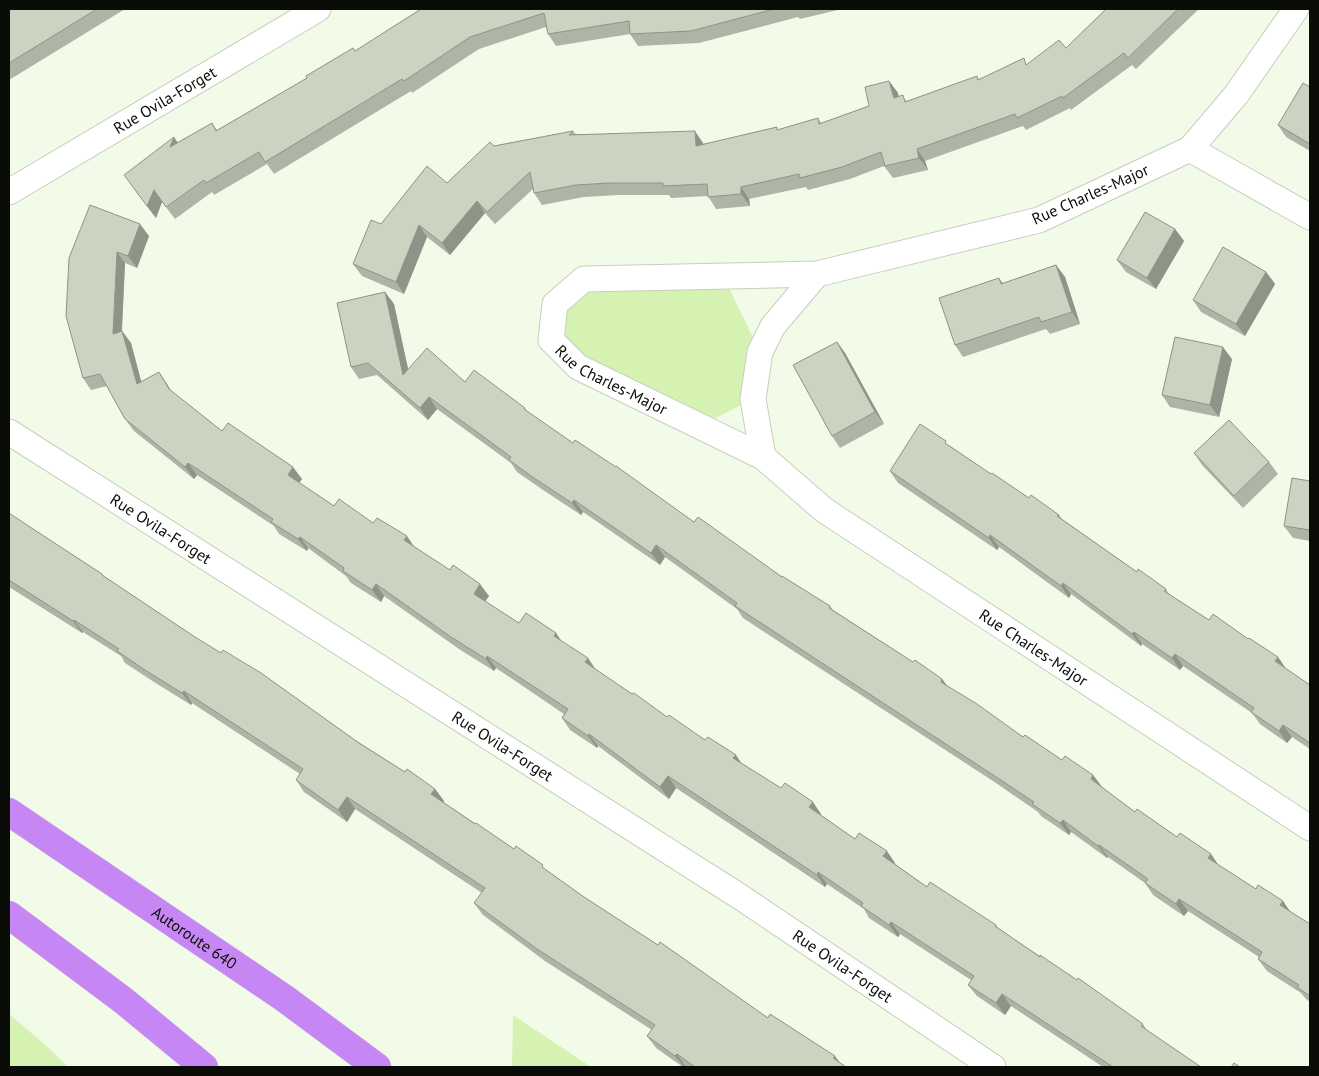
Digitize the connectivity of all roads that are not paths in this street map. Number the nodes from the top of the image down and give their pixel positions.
1 (318, 9) edge
2 (1296, 9) edge
3 (1190, 149) junction
4 (10, 194) edge
5 (1310, 216) edge
6 (817, 274) junction
7 (9, 432) edge
8 (763, 457) junction
9 (9, 812) edge
10 (1310, 828) edge
11 (9, 916) edge
12 (204, 1067) edge
13 (377, 1067) edge
14 (992, 1067) edge

1 - 4 street, Rue Ovila-Forget
2 - 3 street, Rue Charles-Major
3 - 5 street
3 - 6 street, Rue Charles-Major
6 - 8 street
6 - 8 street, Rue Charles-Major
7 - 14 street, Rue Ovila-Forget
8 - 10 street, Rue Charles-Major
9 - 13 highway, Autoroute 640
11 - 12 highway

